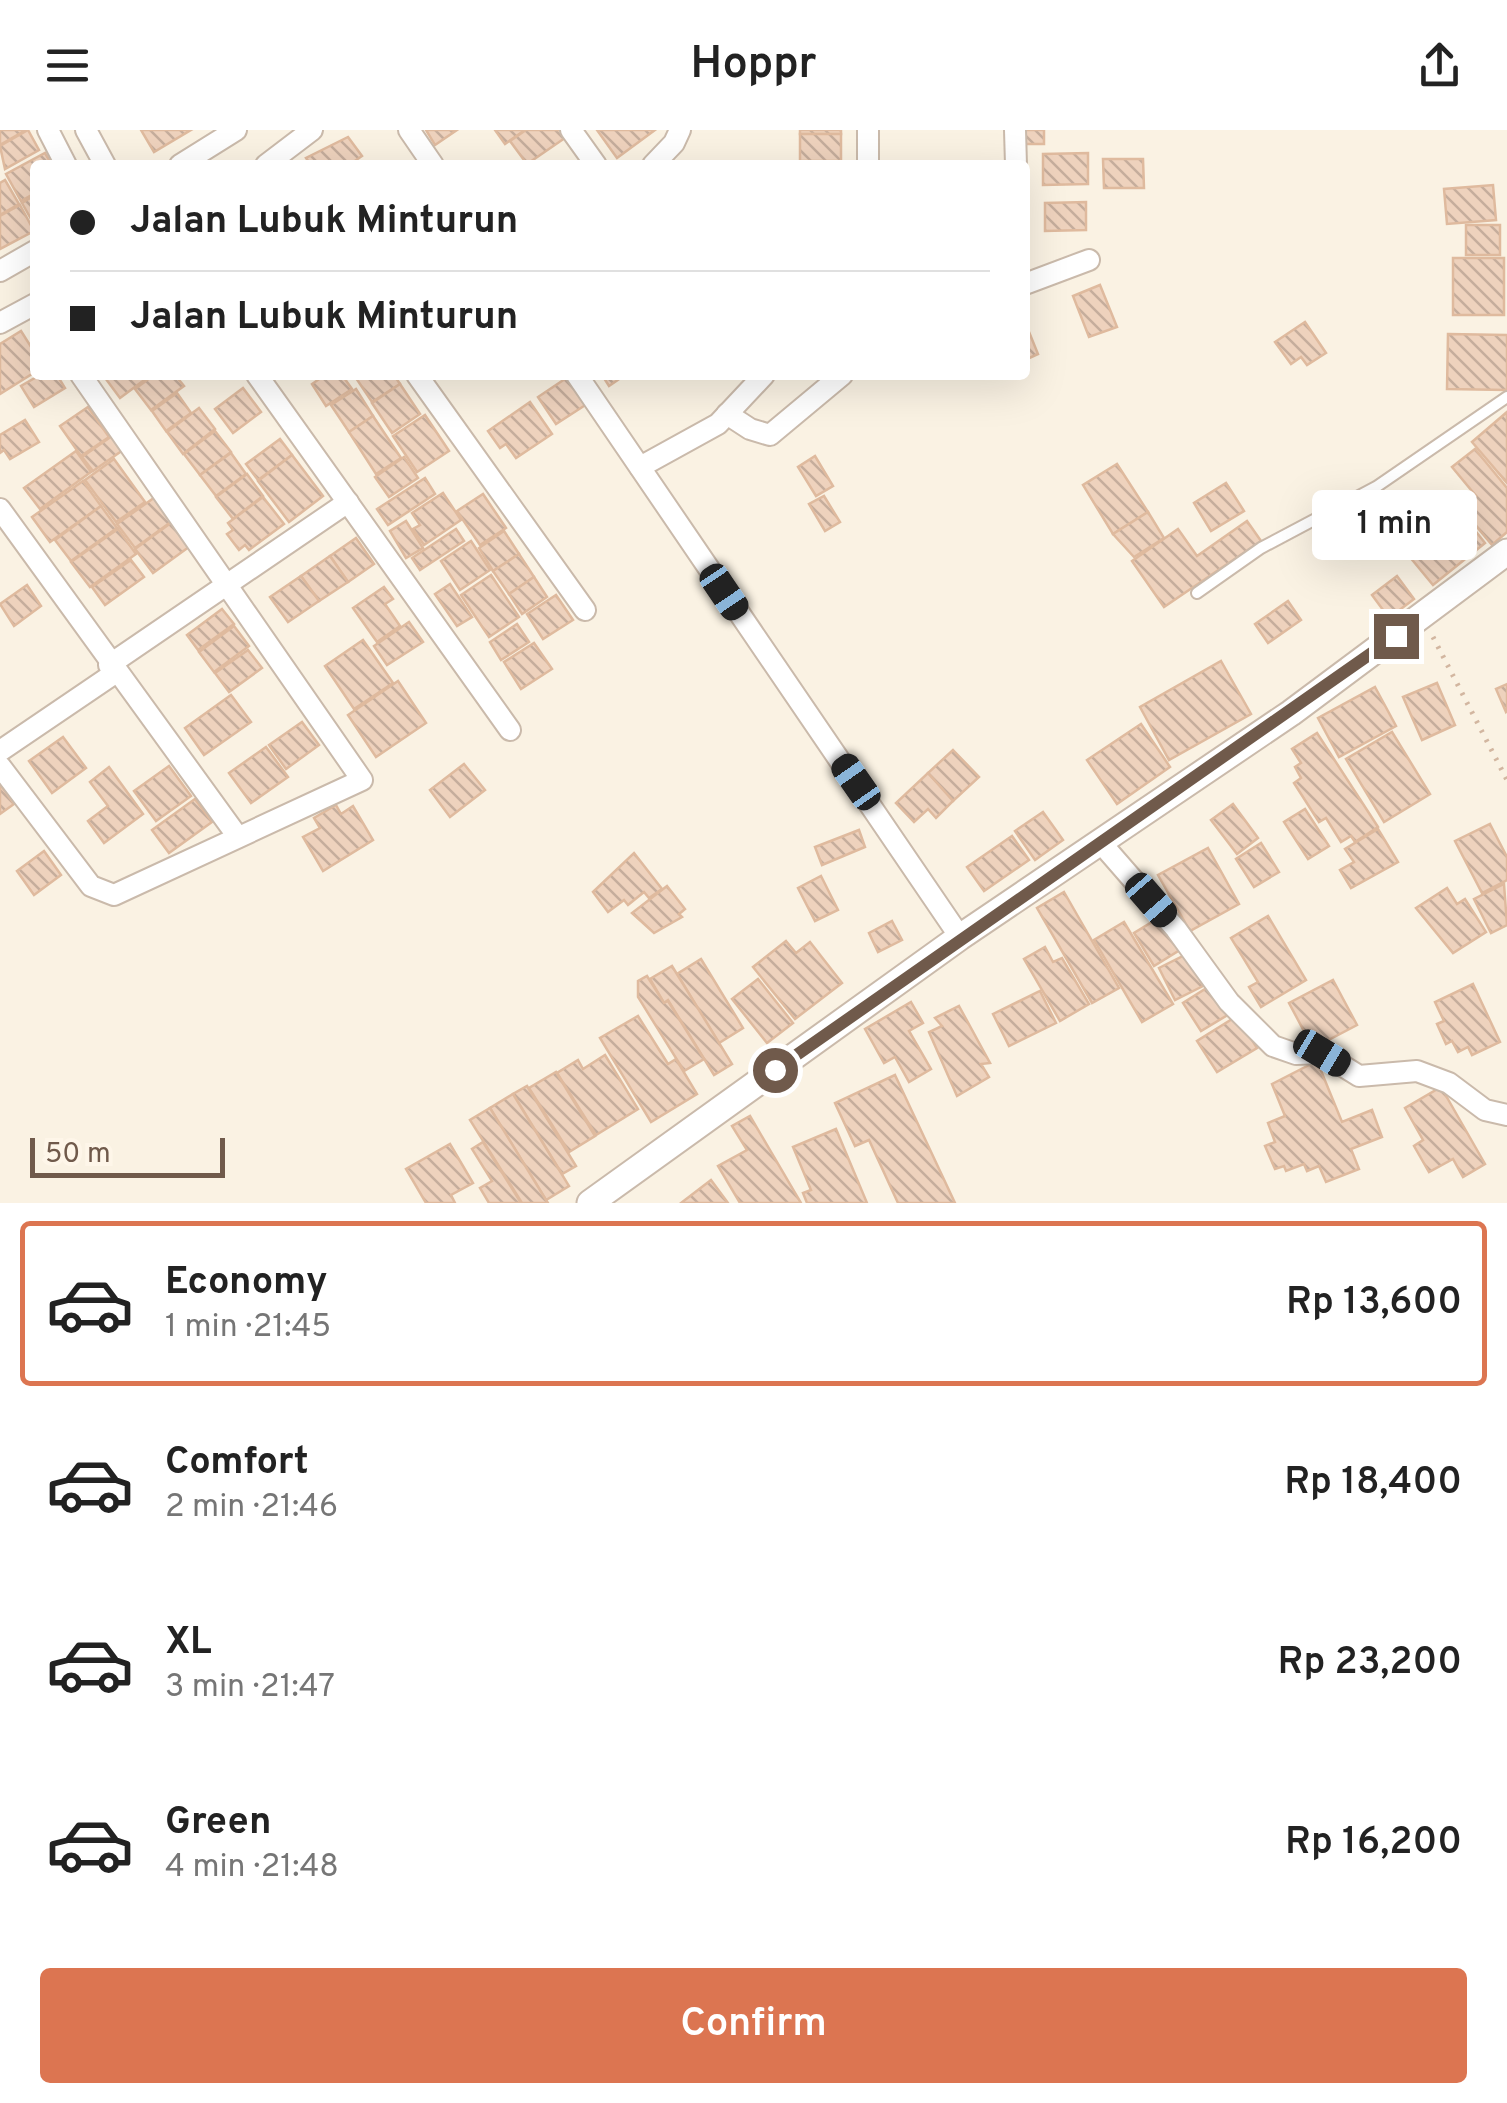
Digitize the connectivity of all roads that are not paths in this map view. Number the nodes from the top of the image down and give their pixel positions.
1 (48, 130) edge
2 (86, 130) edge
3 (236, 130) edge
4 (312, 130) edge
5 (409, 130) edge
6 (571, 130) edge
7 (680, 130) edge
8 (868, 130) edge
9 (1015, 130) edge
10 (63, 160) edge
11 (102, 160) edge
12 (188, 160) edge
13 (273, 160) edge
14 (430, 160) edge
15 (592, 160) edge
16 (656, 160) edge
17 (868, 160) edge
18 (1016, 160) edge
19 (30, 254) edge
20 (1089, 260) dead end
21 (0, 271) edge
22 (1030, 282) edge
23 (30, 309) edge
24 (0, 324) edge
25 (84, 380) edge
26 (261, 380) edge
27 (421, 380) edge
28 (580, 380) edge
29 (759, 380) edge
30 (836, 380) edge
31 (1507, 397) edge
32 (727, 414) junction
33 (640, 468) junction
34 (348, 502) junction
35 (0, 508) edge
36 (1507, 552) edge
37 (227, 584) junction
38 (1198, 593) dead end
39 (585, 610) dead end
40 (112, 669) junction
41 (510, 730) dead end
42 (0, 751) edge
43 (0, 766) edge
44 (238, 838) junction
45 (1101, 843) junction
46 (960, 937) junction
47 (1507, 1115) edge
48 (590, 1203) edge

1 - 10 street
2 - 11 street
3 - 12 street
4 - 13 street
5 - 14 street
6 - 15 street
7 - 16 street
8 - 17 street
9 - 18 street
19 - 21 street
20 - 22 street
23 - 24 street
25 - 37 street
26 - 34 street
27 - 39 street
28 - 33 street
29 - 32 street
30 - 32 street
31 - 38 lane
32 - 33 street
33 - 46 street
34 - 37 street
34 - 41 street
35 - 40 street
36 - 45 street
37 - 40 street
37 - 44 street
40 - 42 street
40 - 44 street
43 - 44 street
45 - 46 street
45 - 47 street
46 - 48 street

